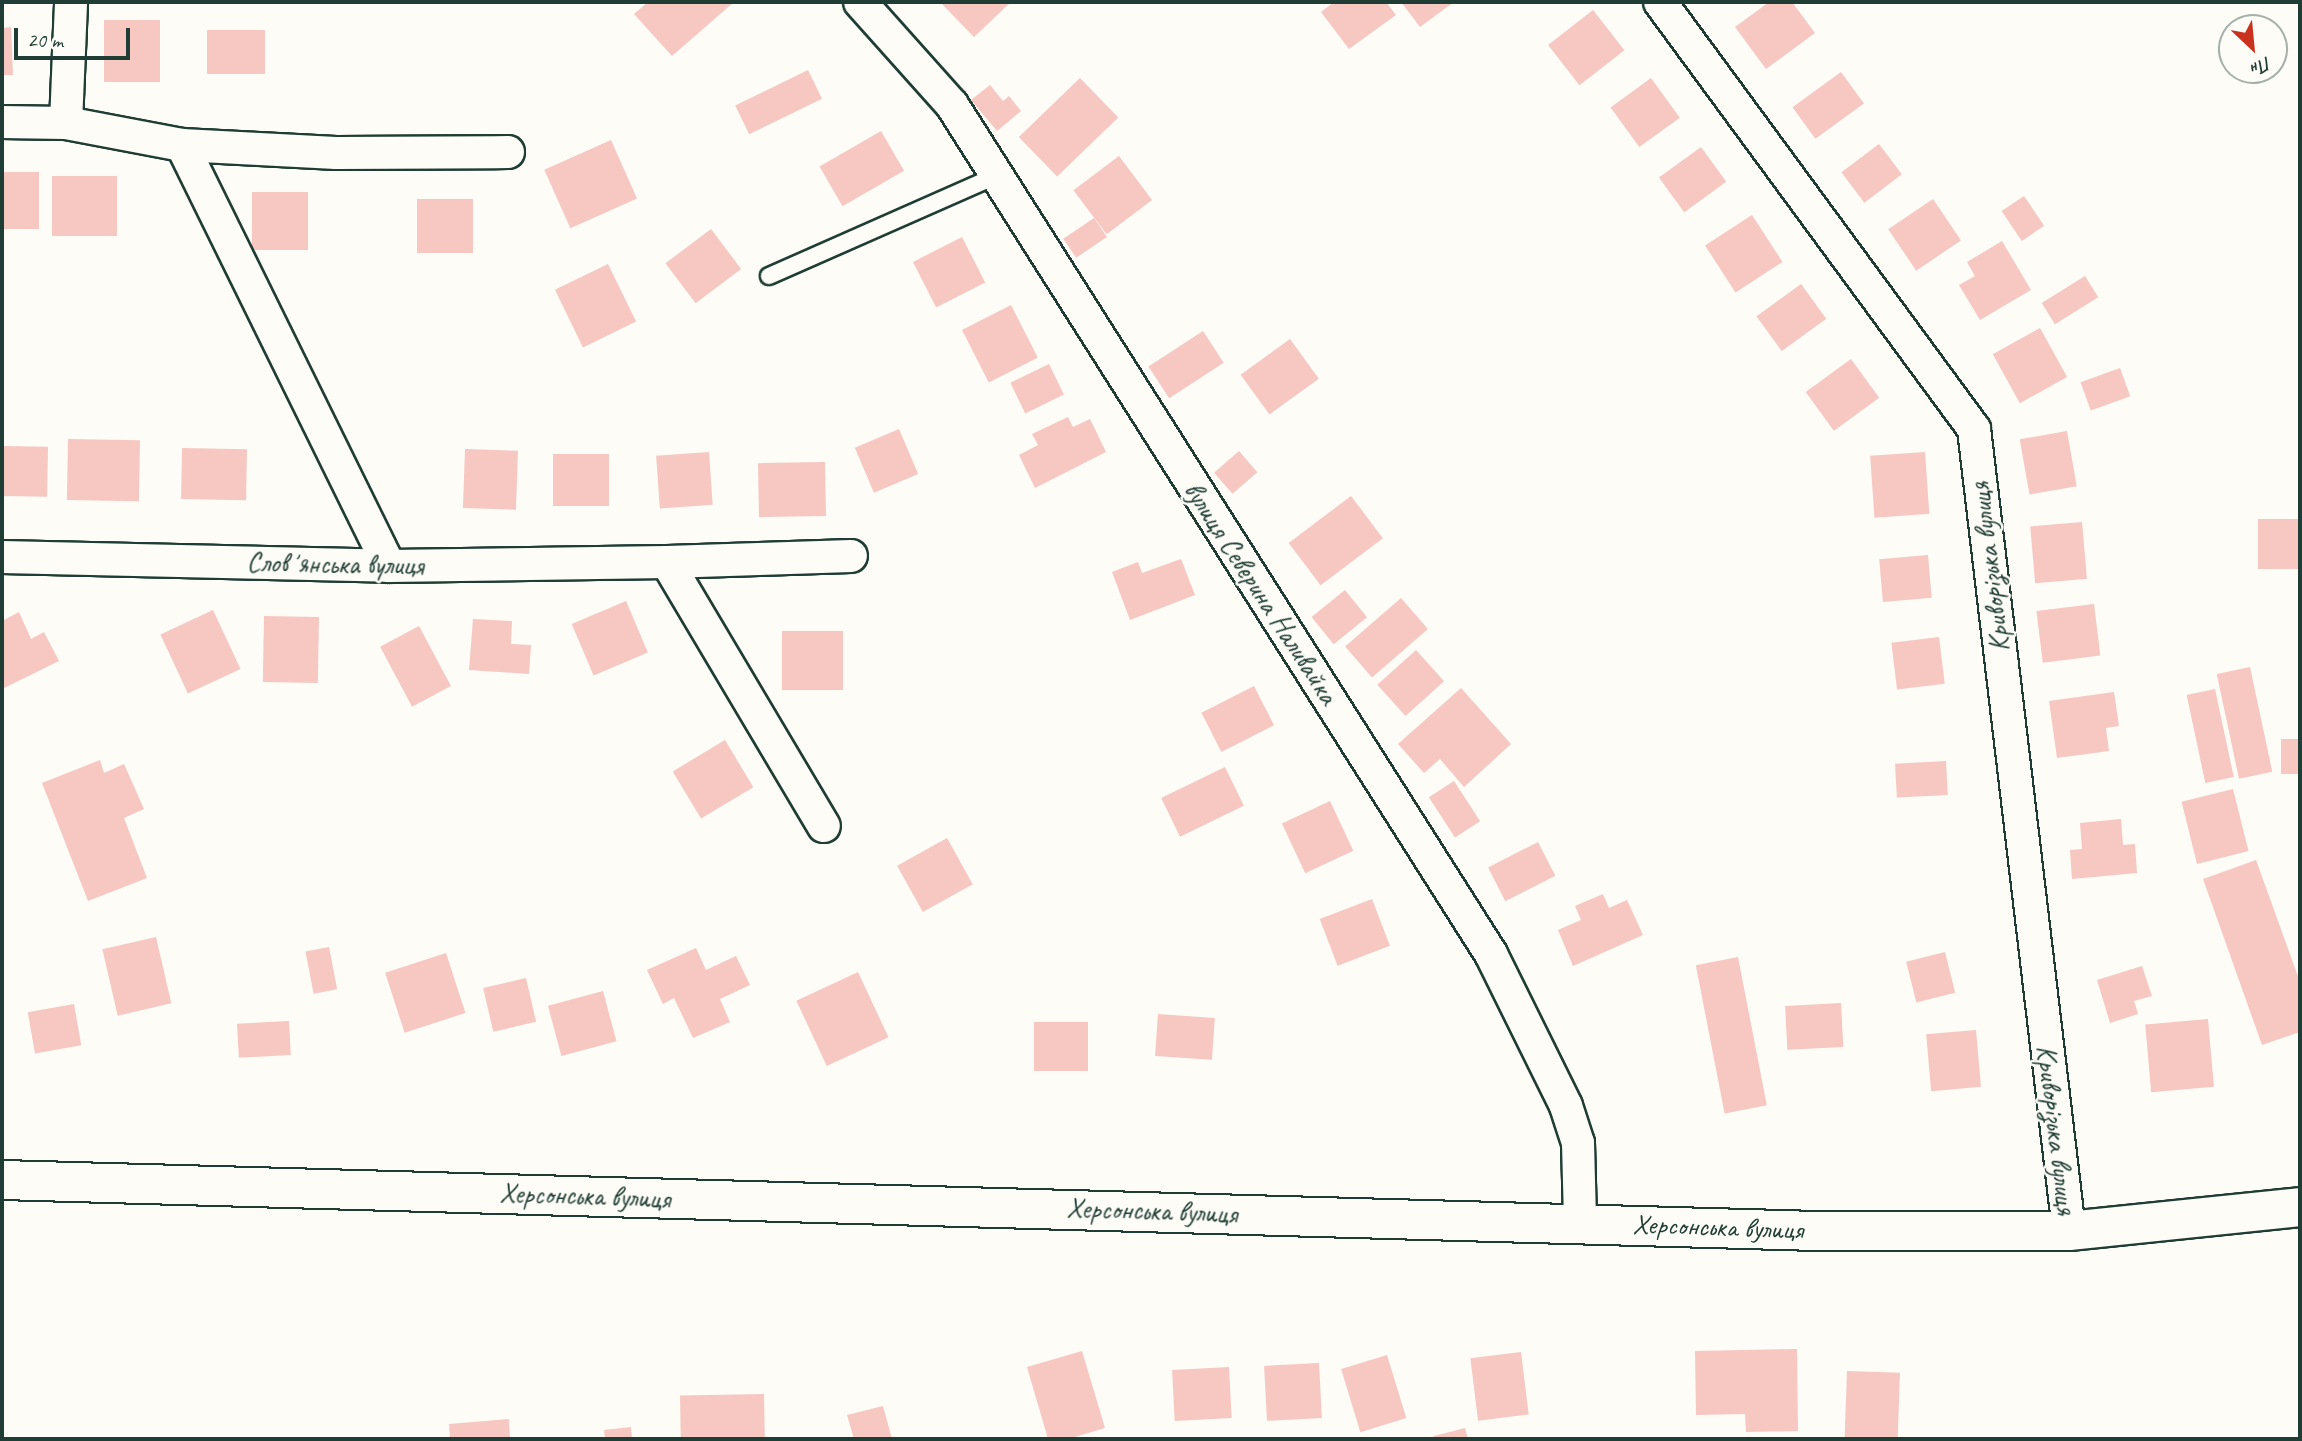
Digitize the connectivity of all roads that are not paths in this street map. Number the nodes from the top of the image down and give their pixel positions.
1 (71, 2) edge
2 (860, 2) edge
3 (1660, 2) edge
4 (2, 122) edge
5 (66, 123) junction
6 (181, 145) junction
7 (508, 152) dead end
8 (996, 176) junction
9 (769, 276) dead end
10 (851, 556) dead end
11 (2, 557) edge
12 (667, 562) junction
13 (389, 566) junction
14 (824, 826) dead end
15 (2, 1180) edge
16 (2300, 1207) edge
17 (1580, 1222) junction
18 (2069, 1231) junction

1 - 5 street
2 - 8 street, вулиця Северина Наливайка
3 - 18 street, Криворізька вулиця
4 - 5 street
5 - 6 street
6 - 7 street
6 - 13 street
8 - 9 lane
8 - 17 street, вулиця Северина Наливайка
10 - 12 street, Словʼянська вулиця
11 - 13 street, Словʼянська вулиця
12 - 13 street, Словʼянська вулиця
12 - 14 street
15 - 17 main road, Херсонська вулиця
16 - 18 main road, Херсонська вулиця
17 - 18 main road, Херсонська вулиця

